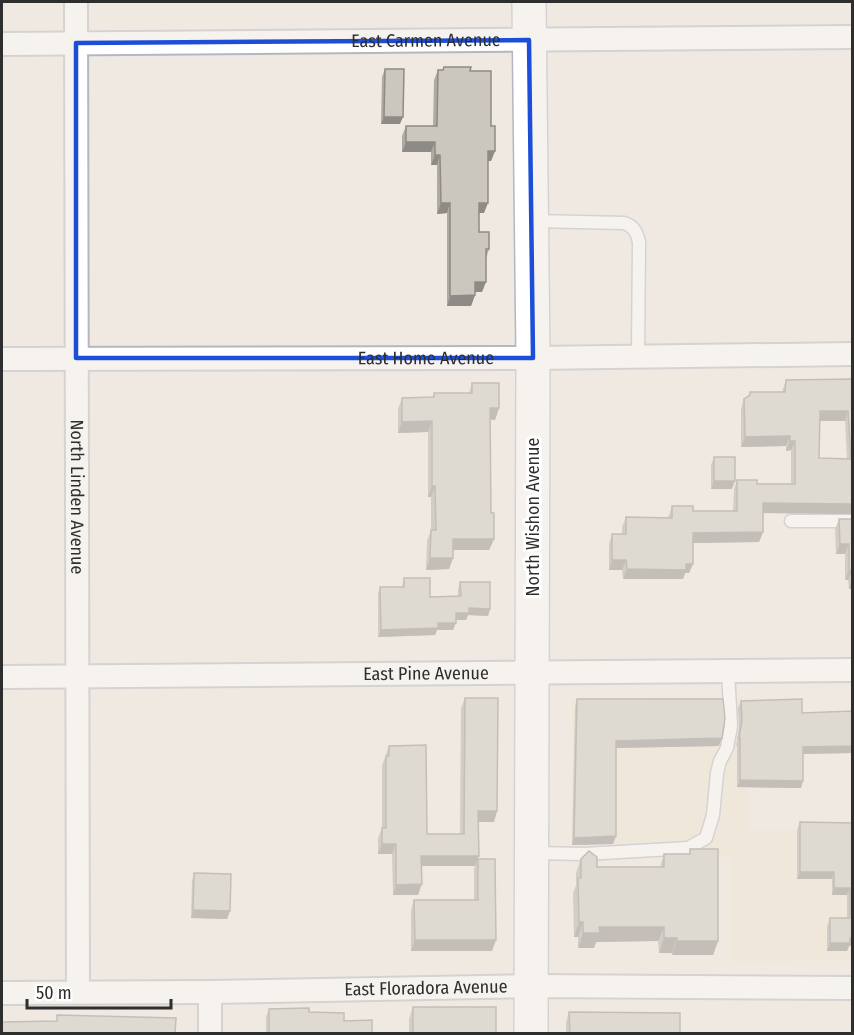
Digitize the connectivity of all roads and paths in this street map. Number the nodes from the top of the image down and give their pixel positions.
1 (76, 2) edge
2 (529, 2) edge
3 (852, 37) edge
4 (529, 40) junction
5 (76, 43) junction
6 (2, 44) edge
7 (531, 221) junction
8 (852, 354) edge
9 (638, 357) junction
10 (76, 358) junction
11 (533, 358) junction
12 (2, 359) edge
13 (792, 521) dead end
14 (852, 521) edge
15 (852, 670) edge
16 (728, 671) junction
17 (533, 673) junction
18 (2, 677) edge
19 (78, 677) junction
20 (532, 853) junction
21 (531, 986) junction
22 (852, 988) edge
23 (78, 992) junction
24 (210, 992) junction
25 (2, 993) edge
26 (210, 1034) edge
27 (531, 1034) edge

1 - 5 street, North Linden Avenue
2 - 4 main road, North Wishon Avenue
3 - 4 street, East Carmen Avenue
4 - 5 street, East Carmen Avenue
4 - 7 main road, North Wishon Avenue
5 - 6 street, East Carmen Avenue
5 - 10 street, North Linden Avenue
7 - 9 lane
7 - 11 main road, North Wishon Avenue
8 - 9 street, East Home Avenue
9 - 11 street, East Home Avenue
10 - 11 street, East Home Avenue
10 - 12 street, East Home Avenue
10 - 19 street, North Linden Avenue
11 - 17 main road, North Wishon Avenue
13 - 14 lane
15 - 16 street, East Pine Avenue
16 - 17 street, East Pine Avenue
16 - 20 lane
17 - 19 street, East Pine Avenue
17 - 20 main road, North Wishon Avenue
18 - 19 street, East Pine Avenue
19 - 23 street, North Linden Avenue
20 - 21 main road, North Wishon Avenue
21 - 22 street, East Floradora Avenue
21 - 24 street, East Floradora Avenue
21 - 27 main road, North Wishon Avenue
23 - 24 street, East Floradora Avenue
23 - 25 street, East Floradora Avenue
24 - 26 street

